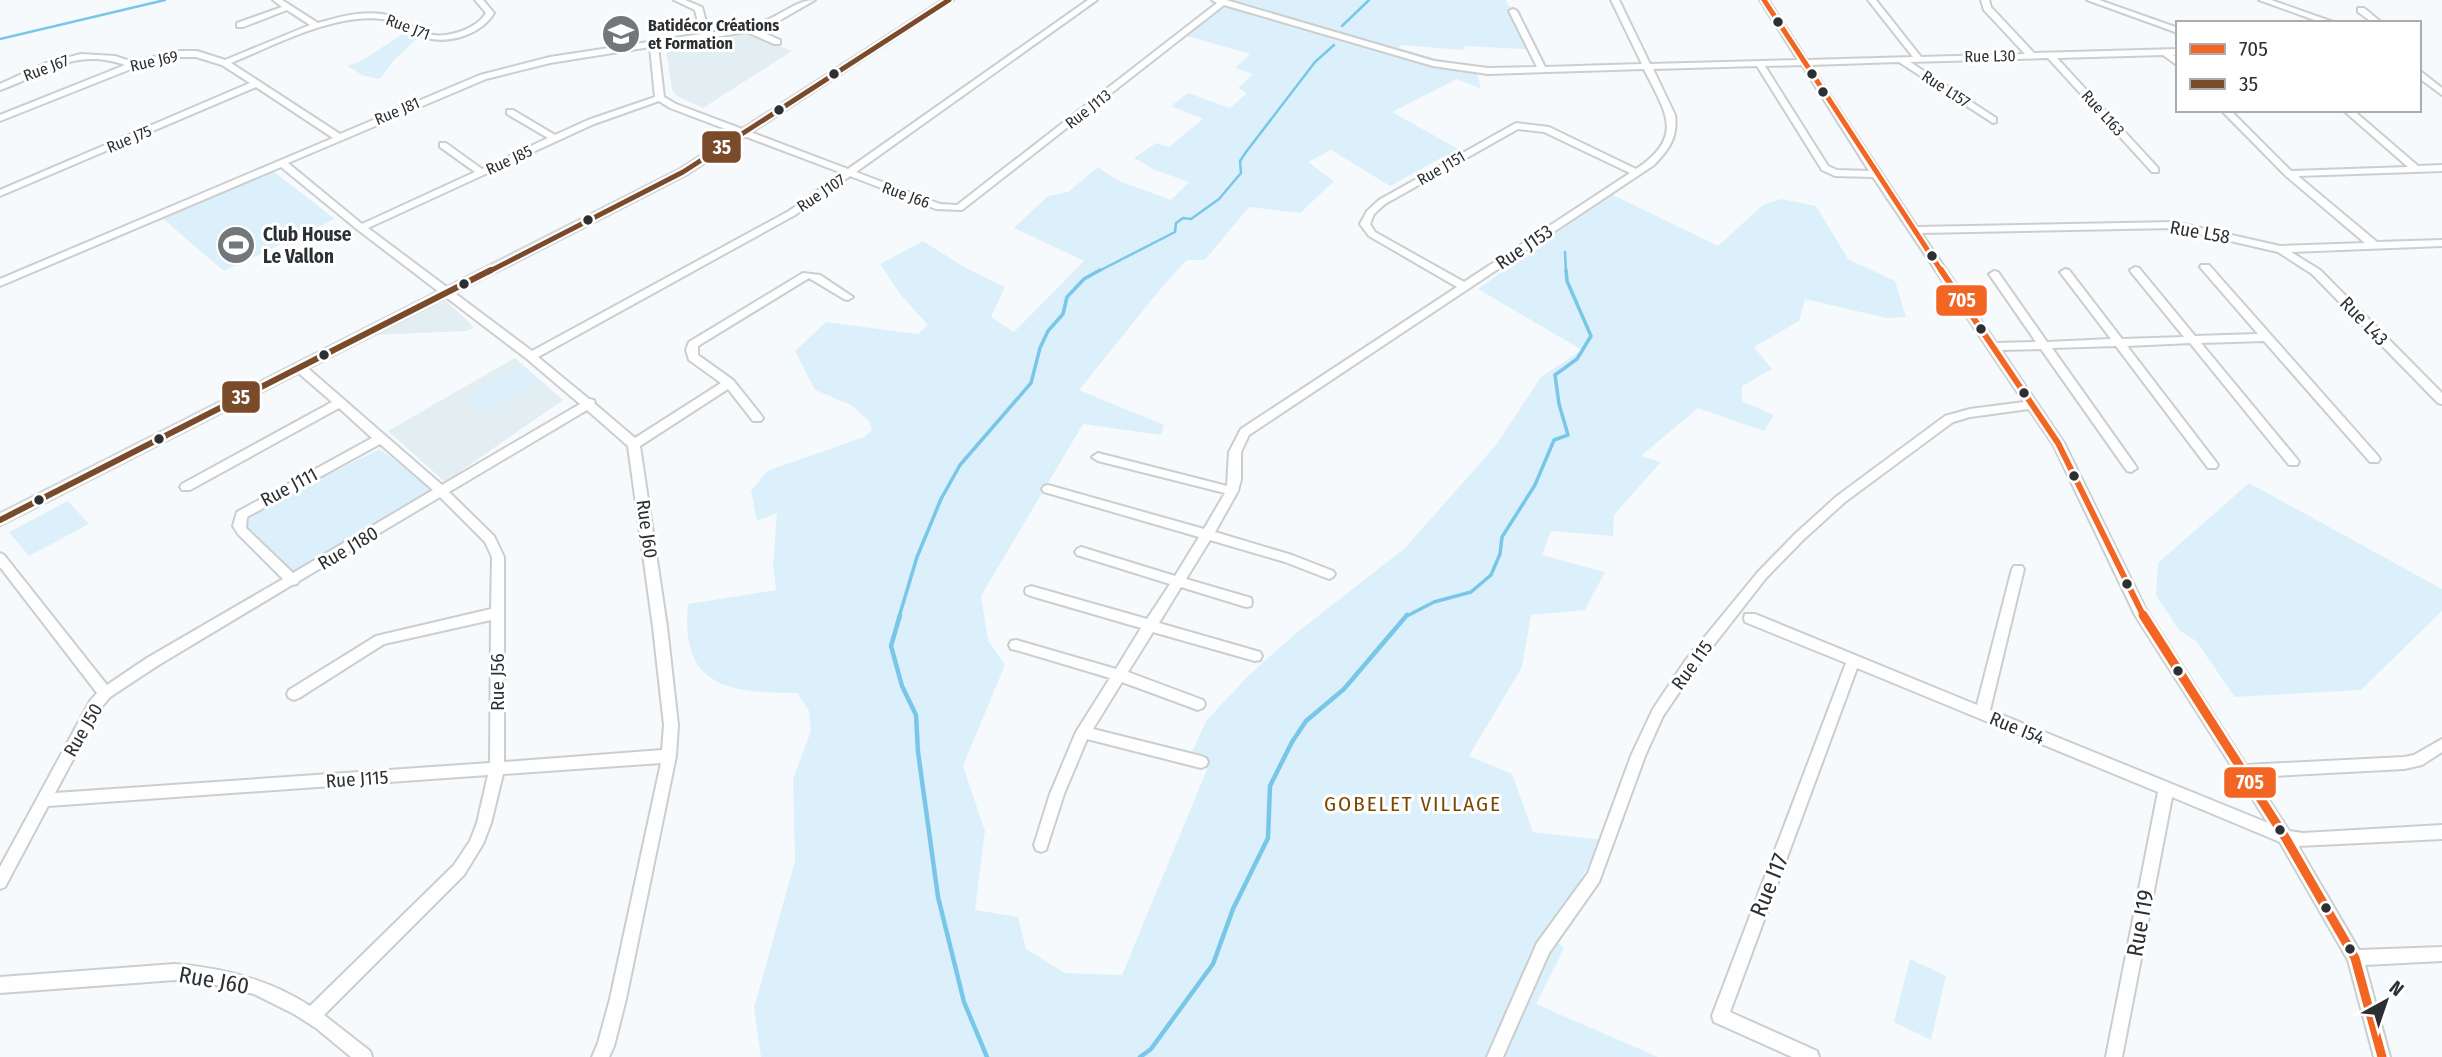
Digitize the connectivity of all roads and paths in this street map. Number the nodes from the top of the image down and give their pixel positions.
1 (479, 0) edge
2 (678, 0) edge
3 (811, 0) edge
4 (949, 0) edge
5 (1093, 0) edge
6 (1615, 0) edge
7 (1764, 0) edge
8 (1872, 0) edge
9 (1985, 0) edge
10 (2091, 0) edge
11 (2263, 0) edge
12 (1219, 1) edge
13 (286, 3) edge
14 (2361, 10) dead end
15 (1513, 11) dead end
16 (2326, 21) edge
17 (2375, 21) edge
18 (240, 25) dead end
19 (318, 27) junction
20 (748, 29) junction
21 (2176, 30) edge
22 (706, 36) junction
23 (777, 42) dead end
24 (654, 44) junction
25 (2165, 52) junction
26 (2176, 52) edge
27 (2031, 55) junction
28 (2050, 55) junction
29 (1918, 58) junction
30 (1900, 59) junction
31 (1803, 62) junction
32 (2176, 62) edge
33 (1759, 63) junction
34 (225, 64) junction
35 (133, 65) junction
36 (1647, 67) junction
37 (1543, 71) junction
38 (2421, 75) edge
39 (257, 83) junction
40 (0, 87) edge
41 (2442, 92) edge
42 (660, 98) junction
43 (510, 112) dead end
44 (2227, 112) edge
45 (2349, 112) edge
46 (0, 118) edge
47 (1993, 120) dead end
48 (744, 134) junction
49 (337, 136) junction
50 (554, 138) junction
51 (443, 145) dead end
52 (281, 162) junction
53 (2415, 168) junction
54 (2442, 168) edge
55 (2155, 170) dead end
56 (482, 173) junction
57 (1637, 173) junction
58 (850, 174) junction
59 (1876, 174) junction
60 (2289, 174) junction
61 (0, 194) edge
62 (950, 209) joint
63 (361, 228) junction
64 (1915, 230) junction
65 (2442, 243) edge
66 (2375, 246) junction
67 (2280, 249) junction
68 (2205, 267) dead end
69 (2135, 270) dead end
70 (2064, 272) dead end
71 (1994, 274) dead end
72 (0, 283) edge
73 (1464, 287) junction
74 (447, 293) junction
75 (848, 297) dead end
76 (2267, 337) junction
77 (2193, 339) junction
78 (2118, 341) junction
79 (2044, 344) junction
80 (1994, 347) junction
81 (531, 356) junction
82 (299, 367) junction
83 (729, 383) junction
84 (2442, 400) edge
85 (340, 403) junction
86 (590, 403) junction
87 (2031, 404) junction
88 (757, 418) dead end
89 (379, 439) junction
90 (634, 444) junction
91 (1098, 457) dead end
92 (2374, 459) dead end
93 (2293, 462) dead end
94 (2212, 465) dead end
95 (2131, 468) dead end
96 (186, 487) dead end
97 (1048, 489) dead end
98 (1232, 491) junction
99 (442, 492) junction
100 (0, 520) edge
101 (1207, 535) junction
102 (1081, 552) dead end
103 (0, 558) edge
104 (2018, 569) dead end
105 (1329, 574) dead end
106 (293, 581) junction
107 (1177, 582) junction
108 (1031, 591) dead end
109 (1246, 602) dead end
110 (498, 613) junction
111 (1749, 618) dead end
112 (1149, 626) junction
113 (1016, 645) dead end
114 (1255, 656) dead end
115 (1853, 661) junction
116 (1119, 675) junction
117 (106, 693) junction
118 (295, 695) dead end
119 (1198, 704) dead end
120 (1982, 714) junction
121 (1083, 732) junction
122 (2442, 745) edge
123 (669, 756) junction
124 (1201, 762) dead end
125 (496, 769) junction
126 (2243, 771) junction
127 (2166, 789) junction
128 (45, 800) junction
129 (2442, 832) edge
130 (2285, 837) junction
131 (1041, 845) dead end
132 (0, 882) edge
133 (2442, 954) edge
134 (2355, 958) junction
135 (0, 985) edge
136 (313, 1014) junction
137 (364, 1057) edge
138 (600, 1057) edge
139 (1495, 1057) edge
140 (1811, 1057) edge
141 (2114, 1057) edge
142 (2382, 1057) edge

1 - 19 street, Rue J71
2 - 22 street
3 - 20 street, Rue J81
4 - 48 main road
5 - 58 street, Rue J107
6 - 36 street, Rue J153
7 - 31 street
8 - 29 street
9 - 27 street
10 - 21 street
11 - 16 street
12 - 37 street, Rue L30
12 - 62 street, Rue J113
13 - 18 street
13 - 19 street
14 - 17 street
15 - 37 street
19 - 34 street, Rue J71
20 - 22 street, Rue J81
20 - 23 street
22 - 24 street, Rue J81
24 - 42 street
24 - 49 street, Rue J81
25 - 26 street, Rue L30
25 - 28 street, Rue L30
25 - 32 street
27 - 28 street, Rue L30
27 - 29 street, Rue L30
28 - 55 street, Rue L163
29 - 30 street, Rue L30
30 - 31 street, Rue L30
30 - 47 street, Rue L157
31 - 33 street, Rue L30
31 - 59 street
33 - 36 street, Rue L30
33 - 59 street
34 - 35 street, Rue J69
34 - 39 street, Rue J69
35 - 40 street, Rue J67
35 - 46 street, Rue J69
36 - 37 street, Rue L30
36 - 57 street, Rue J153
38 - 41 street
39 - 49 street, Rue J69
39 - 61 street, Rue J75
42 - 48 street
42 - 50 street, Rue J85
43 - 50 street
44 - 60 street
45 - 53 street
48 - 58 street, Rue J66
48 - 74 main road
49 - 52 street, Rue J81
50 - 56 street, Rue J85
51 - 56 street
52 - 63 street
52 - 72 street, Rue J81
53 - 54 street
53 - 60 street
56 - 63 street, Rue J85
57 - 73 street, Rue J153
57 - 73 street, Rue J151
58 - 62 street, Rue J66
58 - 81 street, Rue J107
59 - 64 street
60 - 66 street
63 - 74 street
64 - 67 street, Rue L58
64 - 80 street
65 - 66 street, Rue L58
66 - 67 street, Rue L58
67 - 84 street, Rue L43
68 - 76 street
69 - 77 street
70 - 78 street
71 - 79 street
73 - 98 street, Rue J153
74 - 81 street
74 - 82 main road
75 - 83 street
76 - 77 street
76 - 92 street
77 - 78 street
77 - 93 street
78 - 79 street
78 - 94 street
79 - 80 street
79 - 95 street
80 - 87 street
81 - 86 street
82 - 85 street, Rue J56
82 - 100 main road
83 - 88 street
83 - 90 street
85 - 89 street, Rue J56
85 - 96 street
86 - 90 street
86 - 99 street, Rue J180
87 - 126 street
87 - 139 street, Rue I15
89 - 99 street, Rue J56
89 - 106 street, Rue J111
90 - 123 street, Rue J60
91 - 98 street
97 - 101 street
98 - 101 street
99 - 106 street, Rue J180
99 - 110 street, Rue J56
101 - 105 street
101 - 107 street
102 - 107 street
103 - 117 street, Rue J50
104 - 120 street
106 - 117 street, Rue J180
107 - 109 street
107 - 112 street
108 - 112 street
110 - 118 street
110 - 125 street, Rue J56
111 - 115 street, Rue I54
112 - 114 street
112 - 116 street
113 - 116 street
115 - 120 street, Rue I54
115 - 140 street, Rue I17
116 - 119 street
116 - 121 street
117 - 128 street, Rue J50
120 - 127 street, Rue I54
121 - 124 street
121 - 131 street
122 - 126 street
123 - 125 street, Rue J115
123 - 138 street, Rue J60
125 - 128 street, Rue J115
125 - 136 street, Rue J56
126 - 130 street
127 - 130 street, Rue I54
127 - 141 street, Rue I19
128 - 132 street, Rue J50
129 - 130 street, Rue I54
130 - 134 street
133 - 134 street
134 - 142 street
135 - 136 street, Rue J60
136 - 137 street, Rue J60

